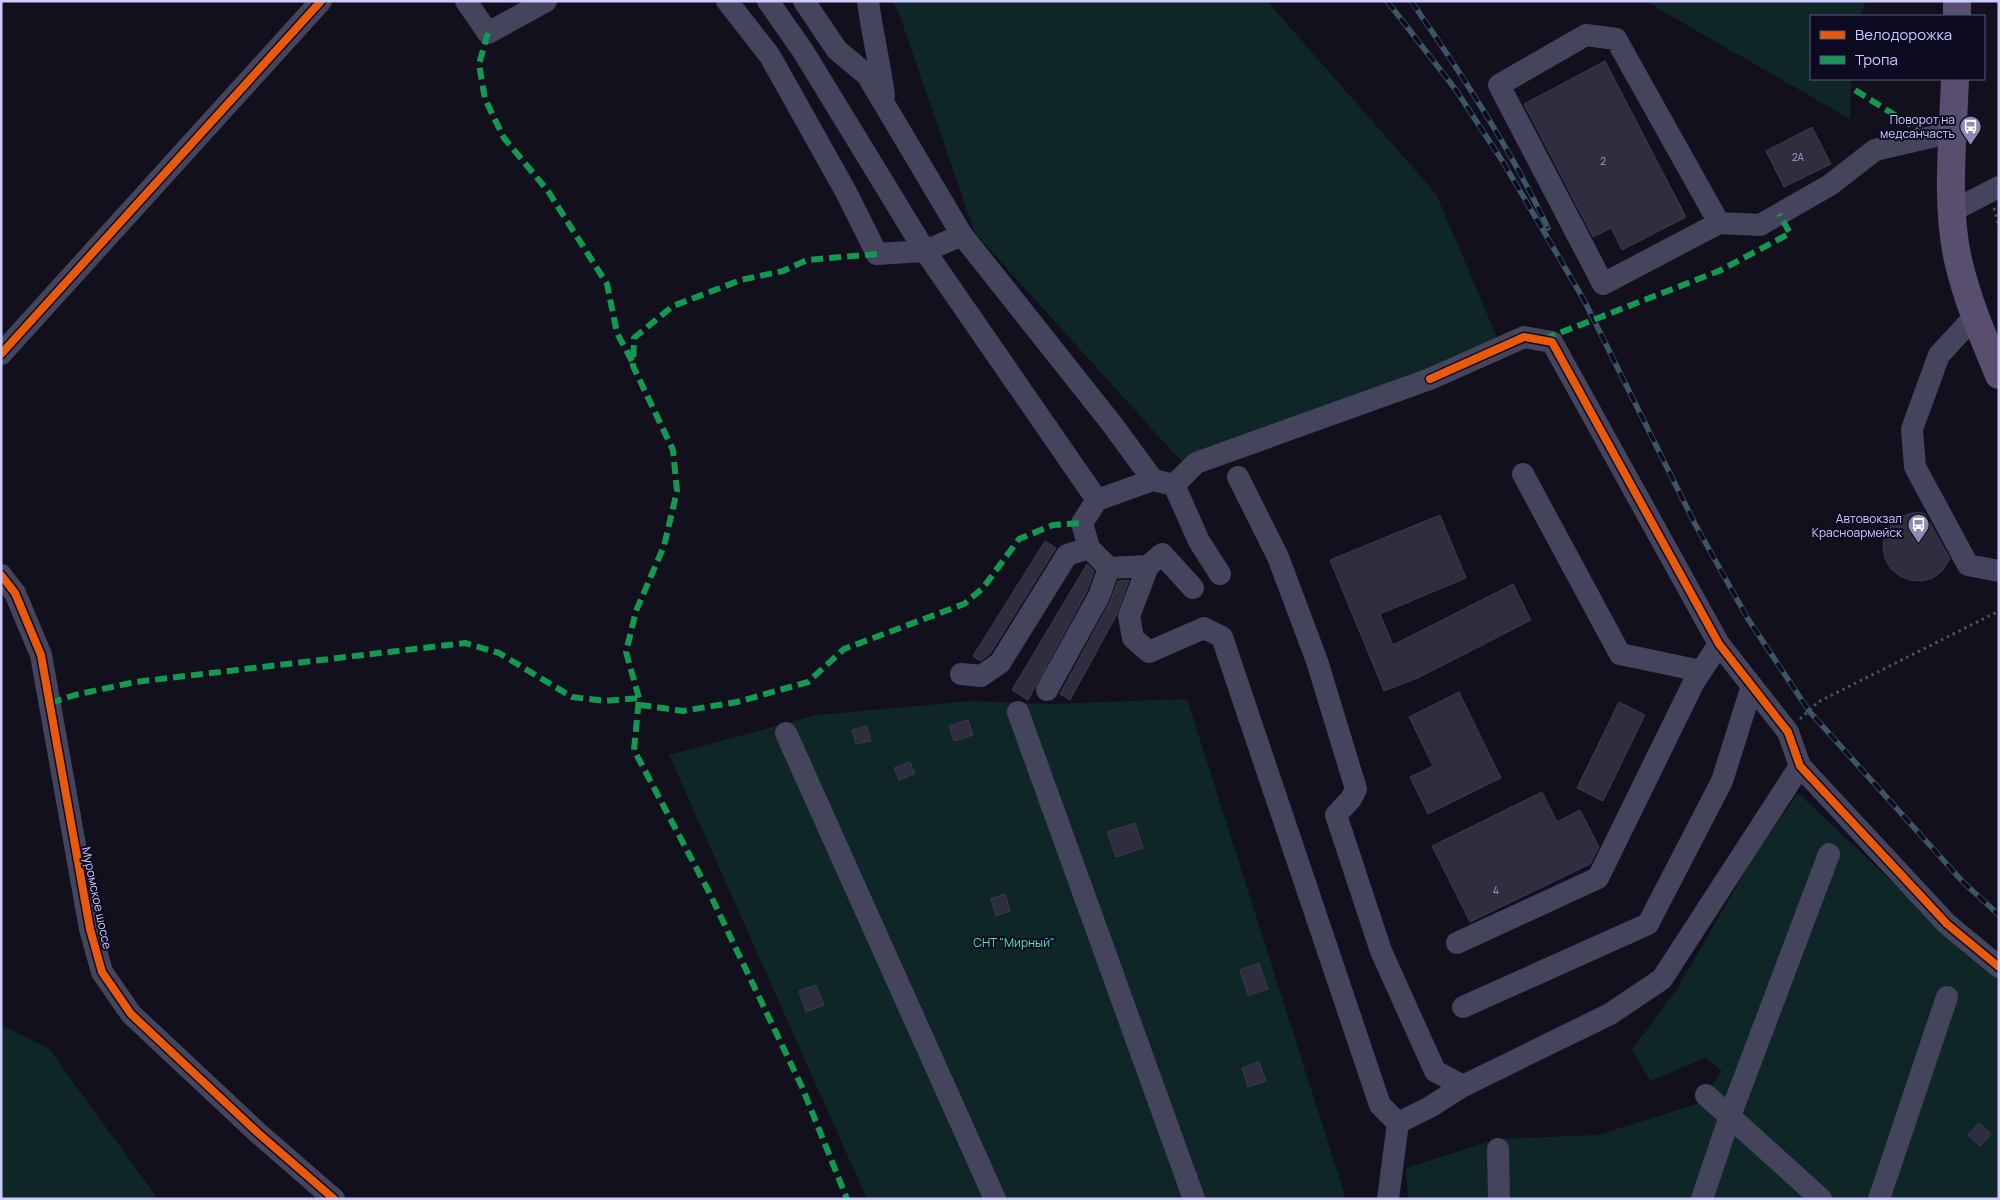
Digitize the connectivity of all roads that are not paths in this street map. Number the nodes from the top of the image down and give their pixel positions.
1 (321, 1) edge
2 (466, 1) edge
3 (546, 1) edge
4 (727, 1) edge
5 (768, 1) edge
6 (804, 1) edge
7 (868, 1) edge
8 (1957, 1) edge
9 (1957, 15) edge
10 (1955, 80) edge
11 (885, 105) junction
12 (1953, 132) junction
13 (1999, 187) edge
14 (1952, 212) junction
15 (1719, 223) junction
16 (962, 235) junction
17 (925, 251) junction
18 (1975, 316) junction
19 (1, 354) edge
20 (1999, 375) edge
21 (1523, 474) dead end
22 (1238, 477) dead end
23 (1164, 482) junction
24 (1097, 500) junction
25 (1082, 522) junction
26 (1089, 548) junction
27 (1067, 555) junction
28 (1148, 566) junction
29 (1109, 568) junction
30 (1999, 572) edge
31 (1220, 574) dead end
32 (1, 576) edge
33 (1193, 588) dead end
34 (1719, 644) junction
35 (1701, 671) junction
36 (961, 674) dead end
37 (1752, 686) junction
38 (1047, 690) dead end
39 (1018, 712) dead end
40 (786, 733) dead end
41 (1800, 766) junction
42 (1829, 854) dead end
43 (1457, 943) dead end
44 (1999, 967) edge
45 (1947, 997) dead end
46 (1463, 1006) dead end
47 (1463, 1086) junction
48 (1706, 1095) dead end
49 (1730, 1116) junction
50 (1398, 1123) junction
51 (1498, 1149) dead end
52 (334, 1199) edge
53 (995, 1199) edge
54 (1194, 1199) edge
55 (1388, 1199) edge
56 (1499, 1199) edge
57 (1702, 1199) edge
58 (1821, 1199) edge
59 (1879, 1199) edge

1 - 19 street
2 - 3 street
4 - 17 street
5 - 17 street
6 - 11 street
7 - 11 street
8 - 9 main road
10 - 12 main road
11 - 16 street
12 - 14 main road
12 - 15 street
13 - 14 street
14 - 18 main road
15 - 15 street
16 - 17 street
16 - 23 street
17 - 24 street
18 - 20 main road
18 - 30 street
21 - 35 street
22 - 47 street
23 - 24 street
23 - 31 street
23 - 34 street
24 - 25 street
25 - 26 street
25 - 27 street
26 - 27 street
26 - 29 street
27 - 36 street
28 - 29 street
28 - 33 street
28 - 50 street
29 - 38 street
32 - 52 street, Муромское шоссе
34 - 35 street
34 - 37 street
35 - 43 street
37 - 41 street
37 - 46 street
39 - 54 street
40 - 53 street
41 - 44 street
41 - 47 street
42 - 49 street
45 - 59 street
47 - 50 street
48 - 49 street
49 - 57 street
49 - 58 street
50 - 55 street
51 - 56 street

